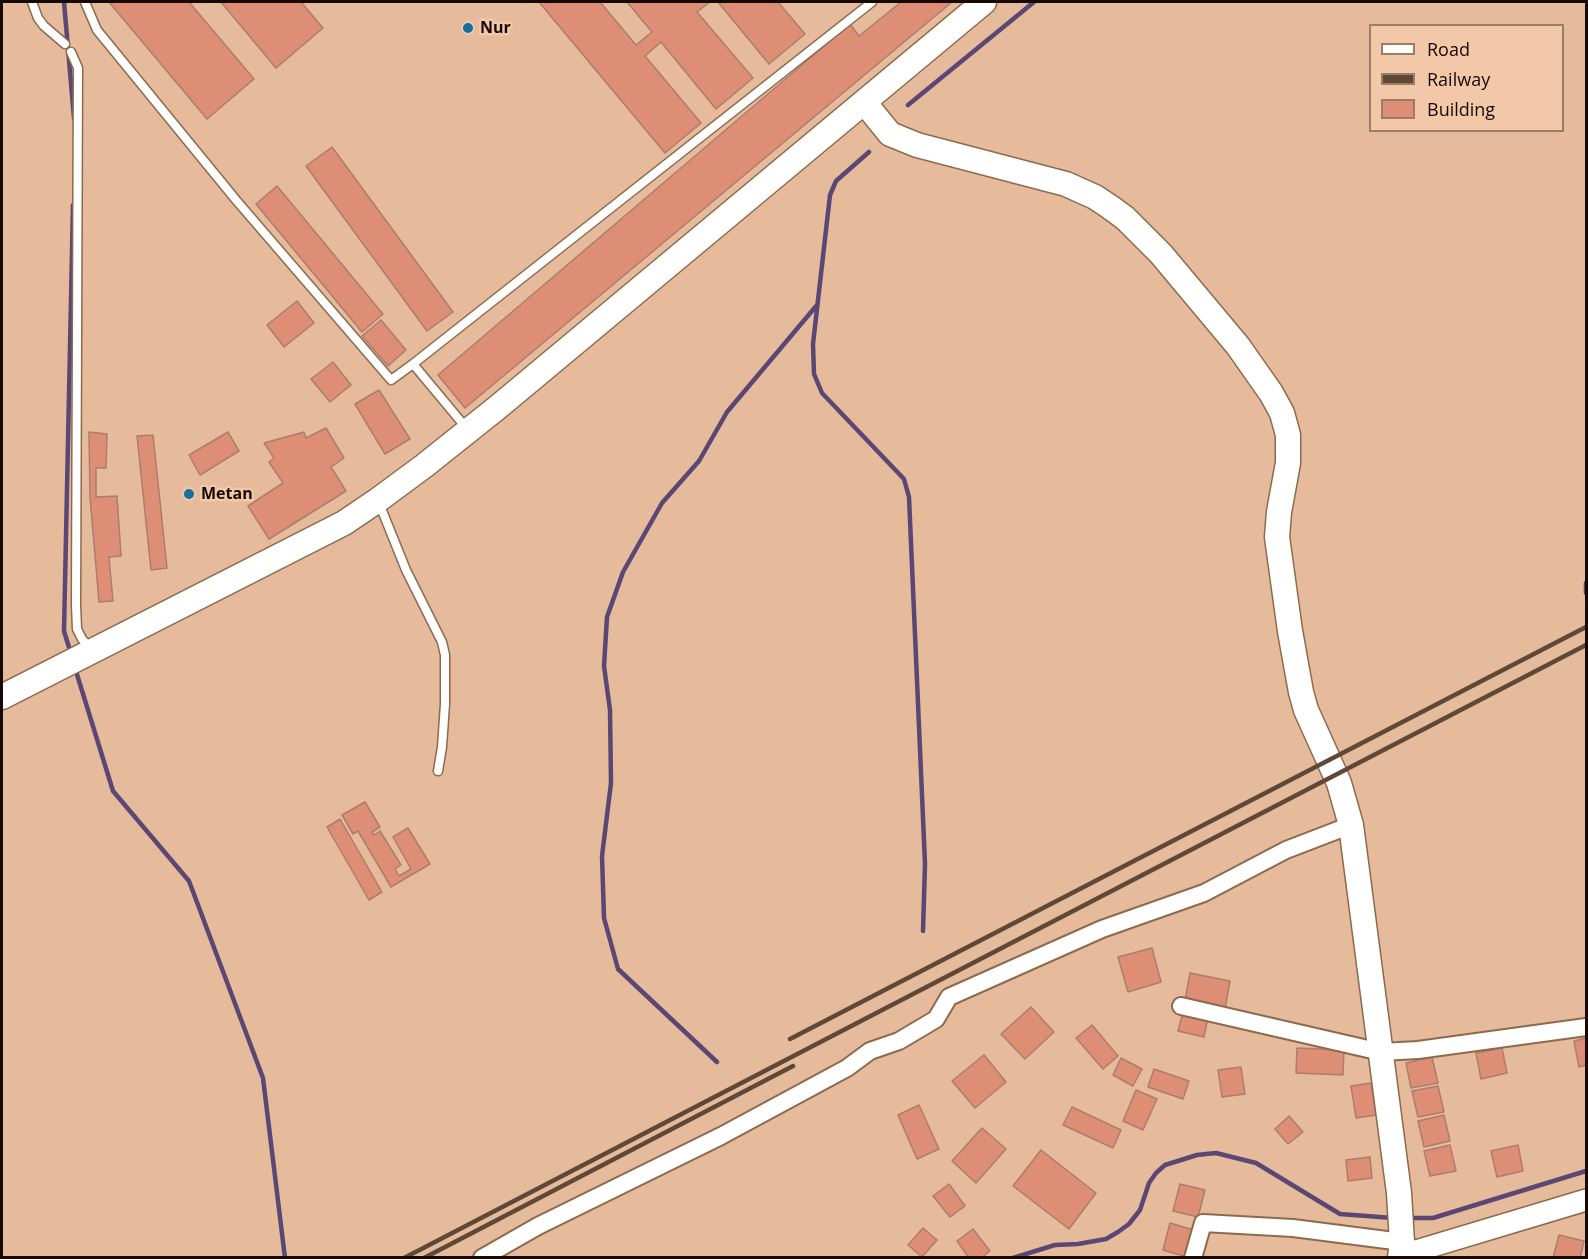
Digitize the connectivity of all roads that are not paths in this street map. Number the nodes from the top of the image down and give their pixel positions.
1 (32, 2) edge
2 (85, 2) edge
3 (872, 2) edge
4 (984, 2) edge
5 (64, 44) dead end
6 (71, 52) dead end
7 (864, 102) junction
8 (836, 126) junction
9 (890, 134) junction
10 (413, 364) junction
11 (468, 430) junction
12 (378, 500) junction
13 (90, 651) junction
14 (2, 697) edge
15 (438, 771) dead end
16 (1351, 825) junction
17 (1181, 1006) dead end
18 (1587, 1027) edge
19 (1381, 1052) junction
20 (1587, 1200) edge
21 (1401, 1250) edge
22 (482, 1257) edge
23 (1193, 1257) edge

1 - 5 lane
2 - 10 lane
3 - 10 lane
4 - 7 main road
6 - 13 lane
7 - 8 main road
7 - 9 main road
8 - 9 main road
8 - 11 main road
9 - 16 main road
10 - 11 lane
11 - 12 main road
12 - 13 main road
12 - 15 lane
13 - 14 main road
16 - 19 main road
16 - 22 street
17 - 19 street
18 - 19 street
19 - 21 main road
20 - 21 street
21 - 23 street

